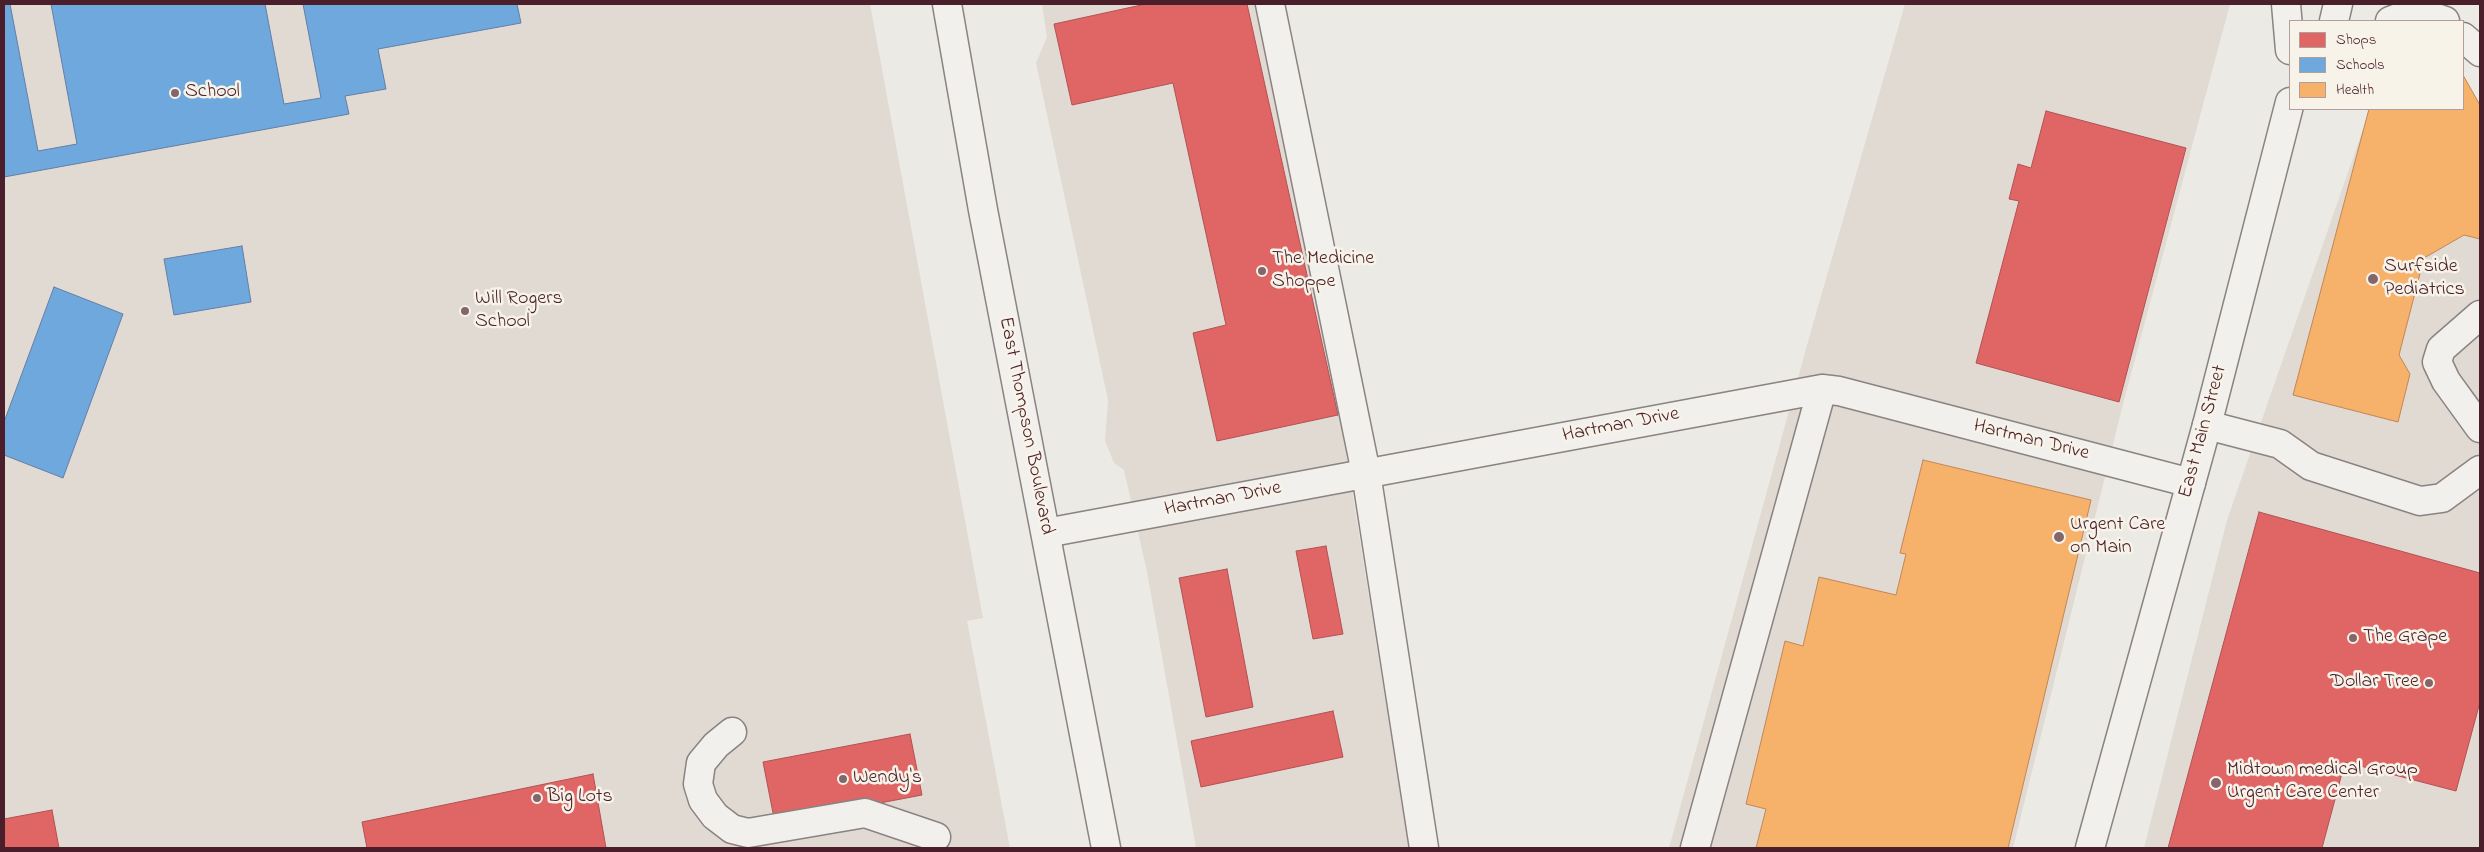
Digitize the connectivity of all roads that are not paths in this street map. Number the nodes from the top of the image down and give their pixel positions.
1 (947, 4) edge
2 (1270, 4) edge
3 (2286, 4) edge
4 (2338, 4) edge
5 (2334, 20) edge
6 (2393, 20) edge
7 (2442, 20) edge
8 (2289, 38) edge
9 (2464, 38) edge
10 (2480, 52) edge
11 (2289, 106) edge
12 (2480, 315) edge
13 (1822, 389) junction
14 (2207, 425) junction
15 (2480, 428) edge
16 (2480, 470) edge
17 (1366, 473) junction
18 (2191, 483) junction
19 (1046, 533) junction
20 (732, 732) dead end
21 (936, 837) dead end
22 (1106, 848) edge
23 (1424, 848) edge
24 (1695, 848) edge
25 (2090, 848) edge

1 - 19 main road, East Thompson Boulevard
2 - 17 main road
3 - 8 main road
4 - 5 main road
6 - 7 main road
9 - 10 main road
11 - 14 main road, East Main Street
12 - 15 main road
13 - 17 main road, Hartman Drive
13 - 18 main road, Hartman Drive
13 - 24 main road
14 - 16 main road
14 - 18 main road, East Main Street
17 - 19 main road, Hartman Drive
17 - 23 main road
18 - 25 main road, East Main Street
19 - 22 main road, East Thompson Boulevard
20 - 21 main road

